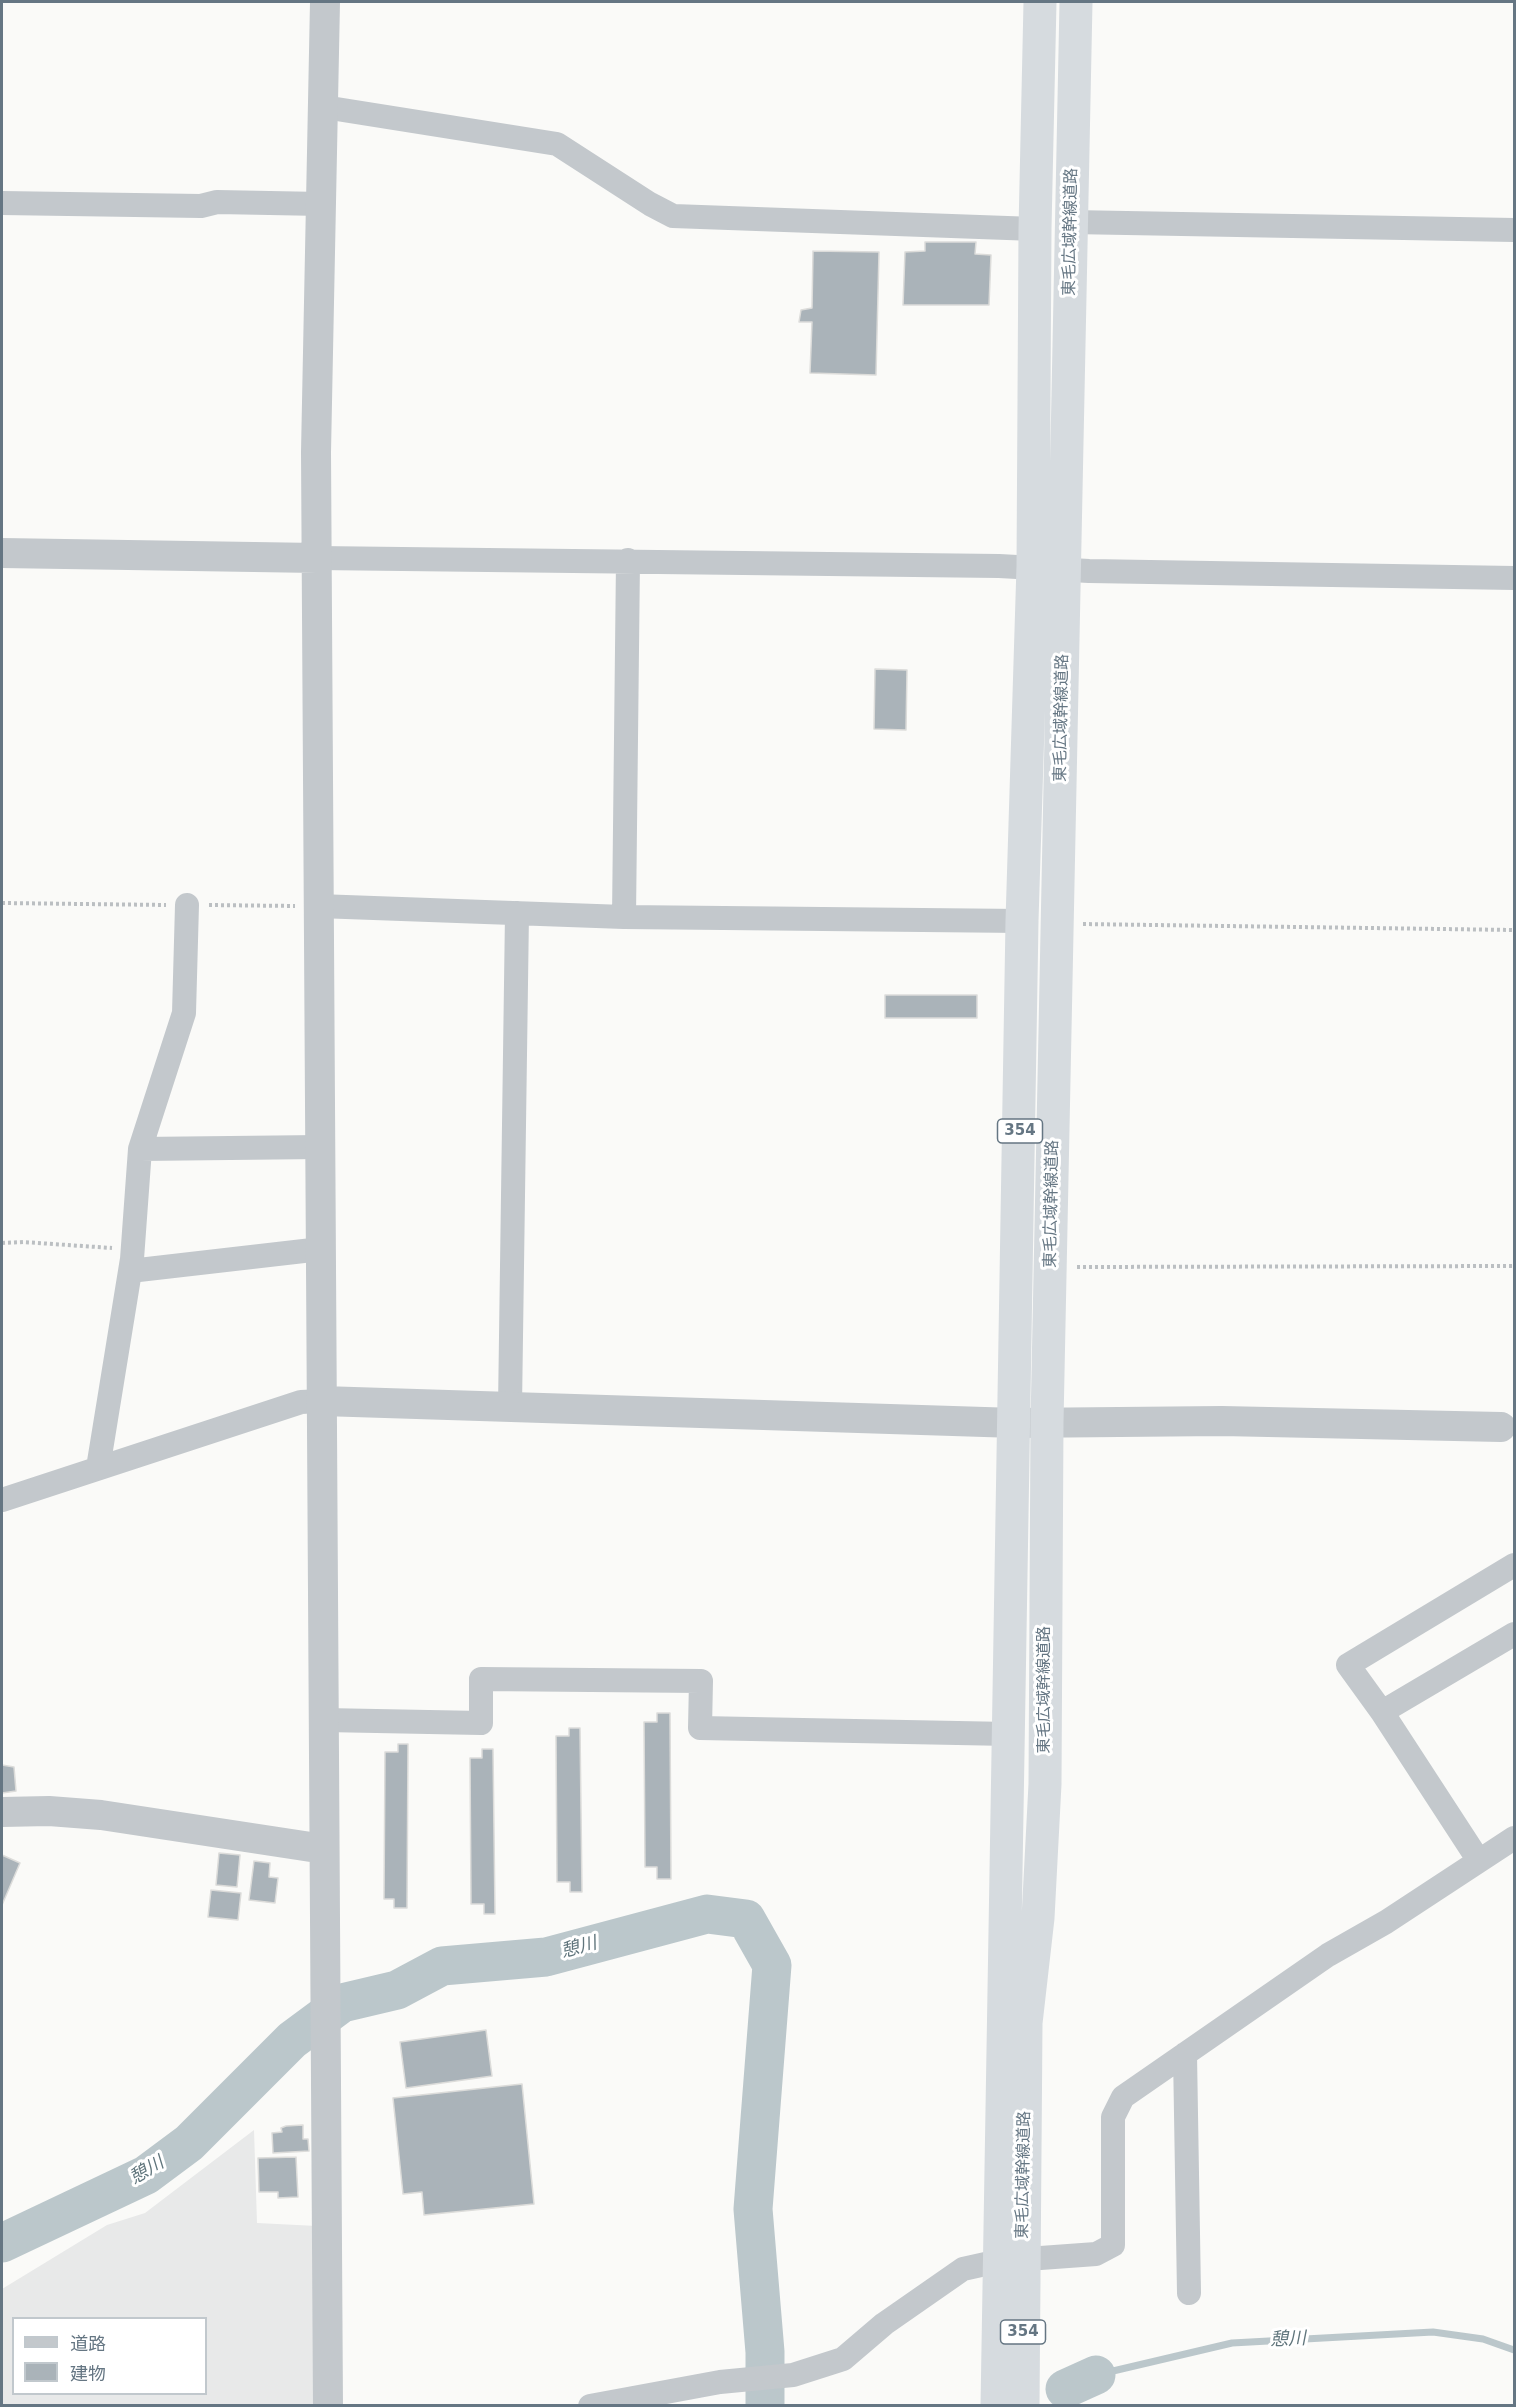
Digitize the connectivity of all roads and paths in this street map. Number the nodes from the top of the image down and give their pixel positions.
1 (325, 2) edge
2 (1040, 2) edge
3 (1076, 2) edge
4 (324, 107) junction
5 (2, 203) edge
6 (322, 204) junction
7 (1071, 222) junction
8 (1035, 228) junction
9 (1515, 230) edge
10 (2, 553) edge
11 (317, 558) junction
12 (628, 560) junction
13 (1033, 566) junction
14 (1065, 570) junction
15 (1515, 578) edge
16 (2, 903) edge
17 (187, 905) junction
18 (318, 906) junction
19 (517, 913) junction
20 (624, 917) junction
21 (1022, 921) junction
22 (1058, 924) junction
23 (1515, 930) edge
24 (320, 1147) junction
25 (140, 1149) junction
26 (2, 1243) edge
27 (321, 1249) junction
28 (131, 1260) junction
29 (1515, 1266) edge
30 (1051, 1267) junction
31 (322, 1401) junction
32 (510, 1407) junction
33 (1031, 1423) junction
34 (1508, 1427) edge
35 (98, 1468) junction
36 (2, 1500) edge
37 (1515, 1565) edge
38 (1515, 1634) edge
39 (1382, 1712) junction
40 (324, 1720) junction
41 (1010, 1734) junction
42 (2, 1812) edge
43 (1515, 1838) edge
44 (324, 1849) junction
45 (1479, 1861) junction
46 (1185, 2054) junction
47 (1011, 2259) junction
48 (1190, 2293) dead end
49 (328, 2406) edge
50 (590, 2406) edge
51 (997, 2406) edge
52 (1023, 2406) edge

1 - 4 street
2 - 8 highway, 東毛広域幹線道路 / 354
3 - 7 highway, 東毛広域幹線道路 / 354
4 - 6 street
4 - 8 street
5 - 6 street
6 - 11 street
7 - 9 street
7 - 14 highway, 東毛広域幹線道路 / 354
8 - 13 highway, 東毛広域幹線道路 / 354
10 - 11 street
11 - 12 street
11 - 18 street
12 - 13 street
12 - 20 street
13 - 14 street
13 - 21 highway, 東毛広域幹線道路 / 354
14 - 15 street
14 - 22 highway, 東毛広域幹線道路 / 354
16 - 17 path
17 - 18 path
17 - 25 street
18 - 19 street
18 - 24 street
19 - 20 street
19 - 32 street
20 - 21 street
21 - 33 highway, 東毛広域幹線道路 / 354
22 - 23 path
22 - 30 highway, 東毛広域幹線道路 / 354
24 - 25 street
24 - 27 street
25 - 28 street
26 - 28 path
27 - 28 street
27 - 31 street
28 - 35 street
29 - 30 path
30 - 33 highway, 東毛広域幹線道路 / 354
31 - 32 street
31 - 35 street
31 - 40 street
32 - 33 street
33 - 34 street
33 - 41 highway, 東毛広域幹線道路 / 354
33 - 47 highway, 東毛広域幹線道路 / 354
35 - 36 street
37 - 39 street
38 - 39 street
39 - 45 street
40 - 41 street
40 - 44 street
41 - 47 highway, 東毛広域幹線道路 / 354
42 - 44 street
43 - 45 street
44 - 49 street
45 - 46 street
46 - 47 street
46 - 48 street
47 - 50 street
47 - 51 highway, 東毛広域幹線道路 / 354
47 - 52 highway, 東毛広域幹線道路 / 354

